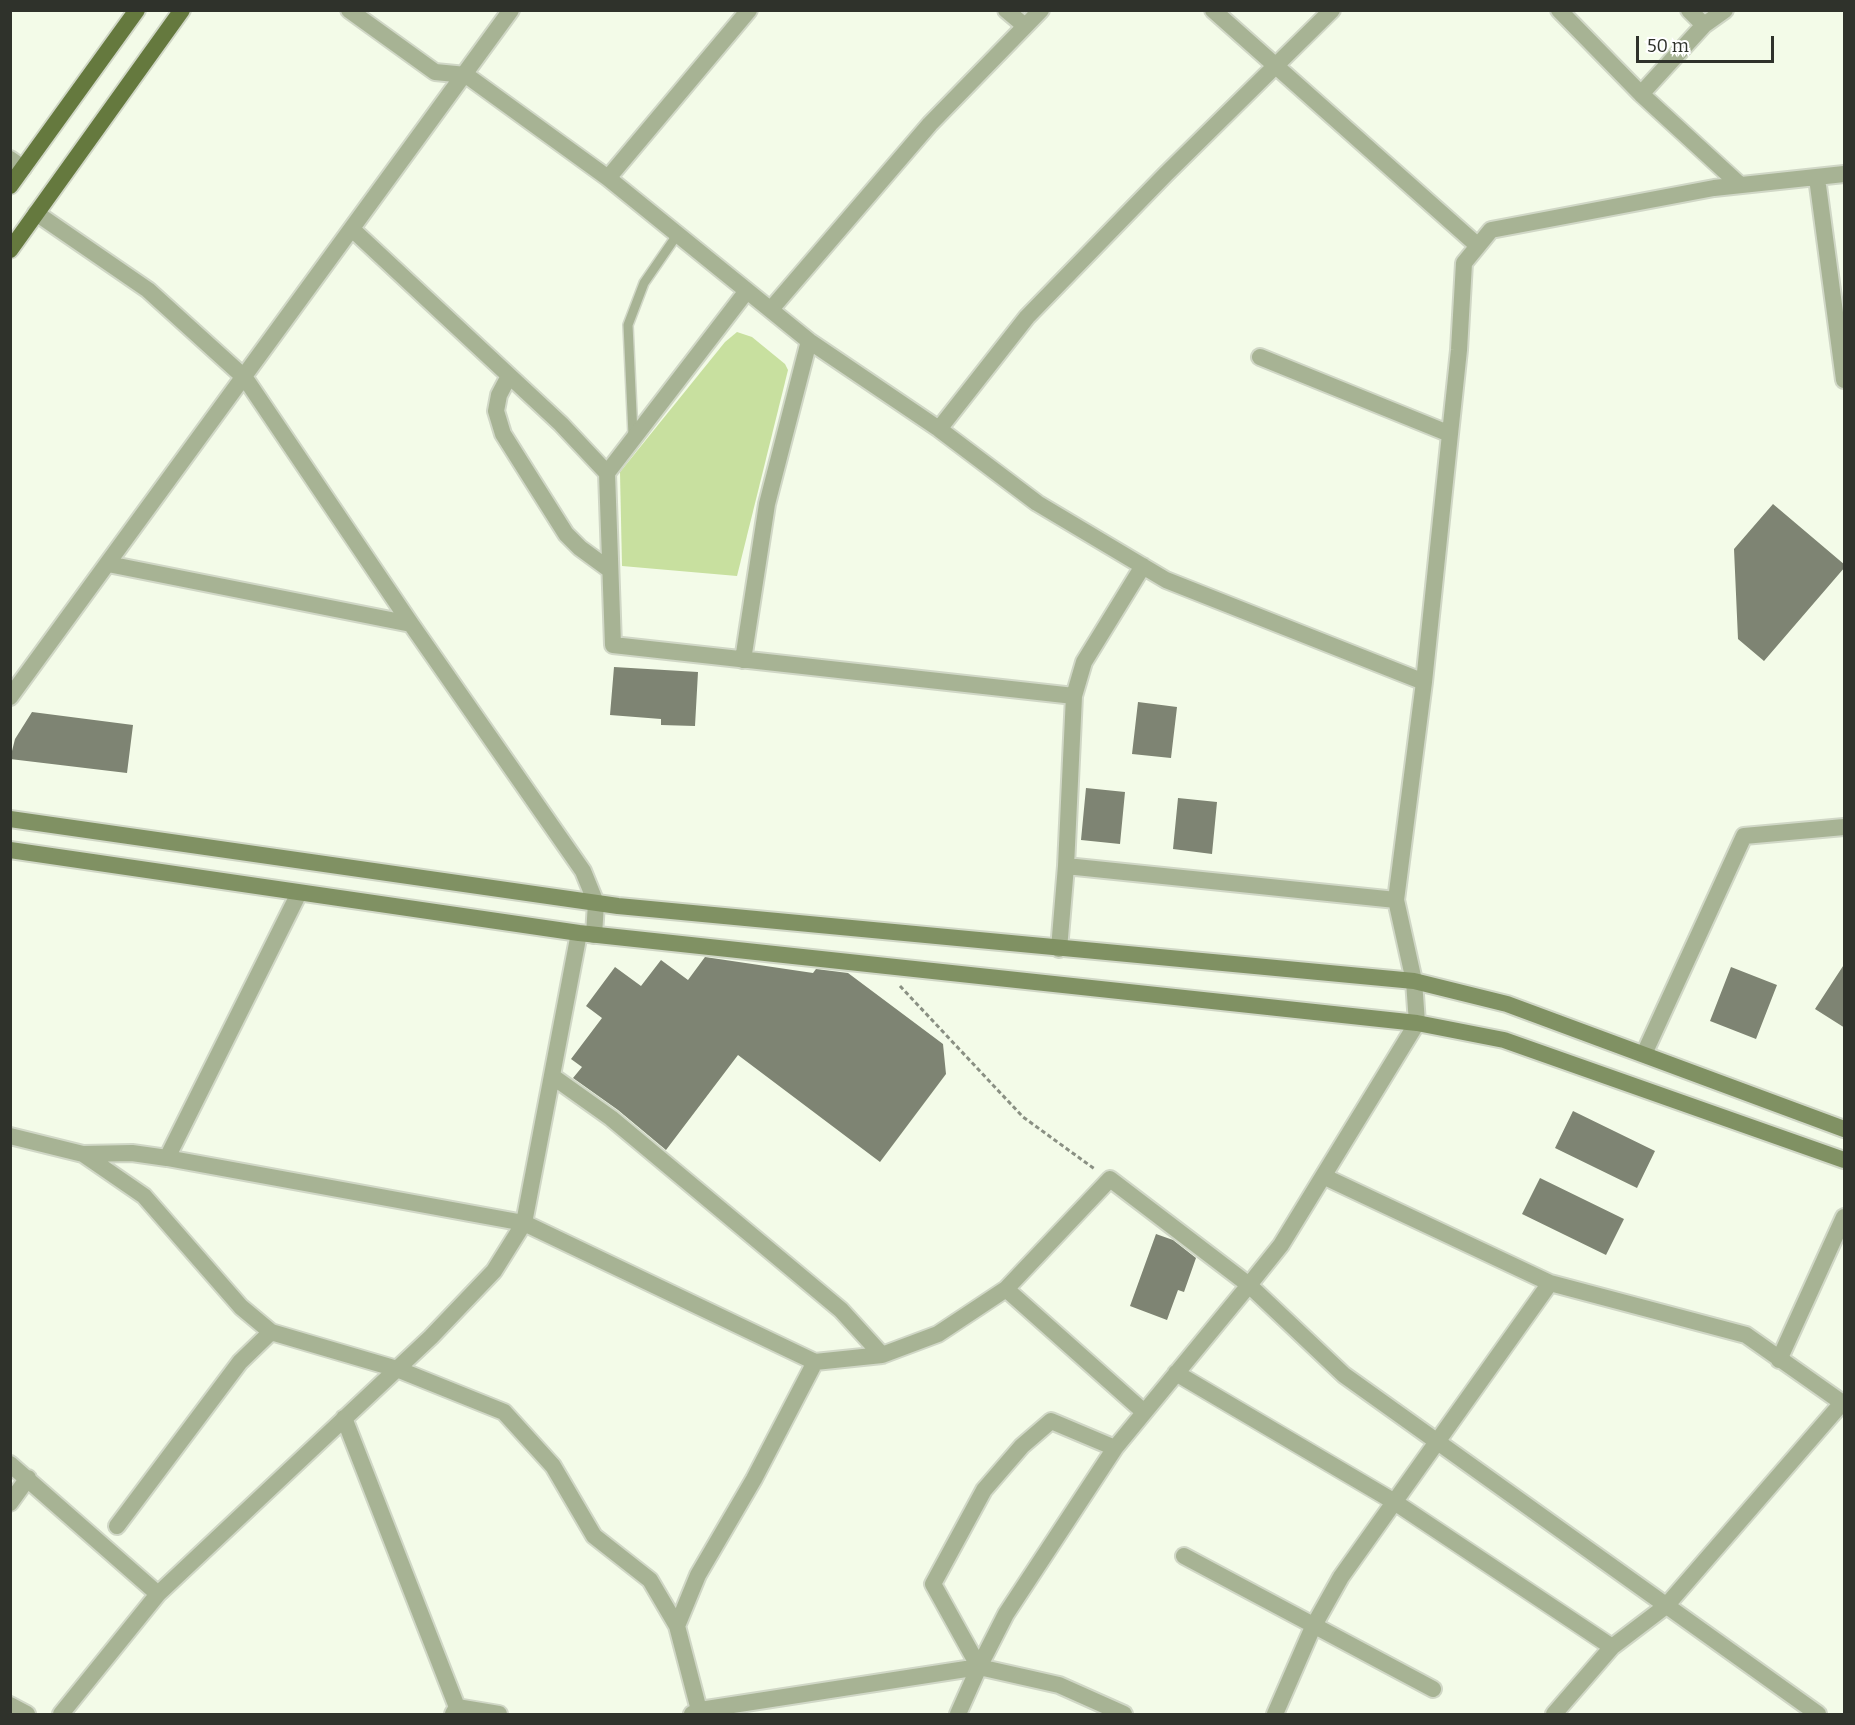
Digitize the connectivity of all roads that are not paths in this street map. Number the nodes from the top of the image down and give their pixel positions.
1 (137, 10) edge
2 (182, 10) edge
3 (349, 10) edge
4 (511, 10) edge
5 (749, 10) edge
6 (1006, 10) edge
7 (1041, 10) edge
8 (1213, 10) edge
9 (1332, 10) edge
10 (1559, 10) edge
11 (1689, 10) edge
12 (1725, 10) edge
13 (1704, 25) junction
14 (1025, 26) junction
15 (1276, 66) junction
16 (466, 75) junction
17 (1641, 94) junction
18 (17, 164) edge
19 (1845, 174) edge
20 (608, 178) junction
21 (1817, 178) junction
22 (1740, 185) junction
23 (10, 186) edge
24 (36, 213) junction
25 (352, 229) junction
26 (677, 235) junction
27 (1477, 245) junction
28 (10, 250) edge
29 (746, 292) junction
30 (772, 309) junction
31 (809, 341) junction
32 (1260, 357) dead end
33 (509, 376) junction
34 (245, 378) junction
35 (1845, 380) edge
36 (939, 429) junction
37 (1450, 434) junction
38 (633, 438) junction
39 (607, 473) junction
40 (108, 564) junction
41 (1143, 567) junction
42 (610, 570) junction
43 (411, 624) junction
44 (743, 660) junction
45 (1424, 682) junction
46 (1074, 696) junction
47 (10, 697) edge
48 (10, 819) edge
49 (1845, 827) edge
50 (10, 850) edge
51 (1066, 866) junction
52 (299, 893) junction
53 (1396, 900) junction
54 (596, 903) junction
55 (586, 934) junction
56 (1059, 949) junction
57 (1414, 981) junction
58 (1417, 1023) junction
59 (1644, 1054) junction
60 (552, 1076) junction
61 (1845, 1129) edge
62 (10, 1136) edge
63 (83, 1154) junction
64 (167, 1158) junction
65 (1845, 1160) edge
66 (1325, 1177) junction
67 (1845, 1217) edge
68 (524, 1223) junction
69 (1550, 1283) junction
70 (1249, 1285) junction
71 (1006, 1289) junction
72 (270, 1332) junction
73 (882, 1355) junction
74 (1779, 1360) junction
75 (815, 1362) junction
76 (397, 1369) junction
77 (1176, 1373) junction
78 (1843, 1403) edge
79 (1144, 1412) junction
80 (344, 1418) junction
81 (1436, 1441) junction
82 (1115, 1448) junction
83 (10, 1464) edge
84 (28, 1478) junction
85 (1393, 1502) junction
86 (10, 1503) edge
87 (117, 1526) dead end
88 (1184, 1556) dead end
89 (158, 1594) junction
90 (1666, 1606) junction
91 (676, 1626) junction
92 (1313, 1627) junction
93 (1612, 1647) junction
94 (979, 1667) junction
95 (1433, 1689) dead end
96 (10, 1705) edge
97 (455, 1711) edge
98 (697, 1713) edge
99 (27, 1714) edge
100 (61, 1714) edge
101 (499, 1714) edge
102 (958, 1714) edge
103 (1124, 1714) edge
104 (1275, 1714) edge
105 (1554, 1714) edge
106 (1818, 1714) edge

1 - 18 main road
2 - 24 main road
3 - 16 street
4 - 16 street
5 - 20 street
6 - 14 street
7 - 14 street
8 - 15 street
9 - 15 street
10 - 17 street
11 - 13 street
12 - 13 street
13 - 17 street
14 - 30 street
15 - 27 street
15 - 36 street
16 - 20 street
16 - 25 street
17 - 22 street
18 - 23 main road
19 - 21 street
20 - 26 street
21 - 22 street
21 - 35 street
22 - 27 street
24 - 28 main road
24 - 34 street
25 - 33 street
25 - 34 street
26 - 29 street
26 - 38 lane
27 - 37 street
29 - 30 street
29 - 38 street
30 - 31 street
31 - 36 street
31 - 44 street
32 - 37 street
33 - 39 street
33 - 42 street
34 - 40 street
34 - 43 street
36 - 41 street
37 - 45 street
38 - 39 street
39 - 42 street
40 - 43 street
40 - 47 street
41 - 45 street
41 - 46 street
42 - 44 street
43 - 54 street
44 - 46 street
45 - 53 street
46 - 51 street
48 - 54 main road
49 - 59 street
50 - 52 main road
51 - 53 street
51 - 56 street
52 - 55 main road
52 - 64 street
53 - 57 street
54 - 55 street
54 - 56 main road
55 - 58 main road
55 - 60 street
56 - 57 main road
57 - 58 street
57 - 59 main road
58 - 65 main road
58 - 66 street
59 - 61 main road
60 - 68 street
60 - 73 street
62 - 63 street
63 - 64 street
63 - 72 street
64 - 68 street
66 - 69 street
66 - 70 street
67 - 74 street
68 - 75 street
68 - 76 street
69 - 74 street
69 - 81 street
70 - 71 street
70 - 77 street
70 - 81 street
71 - 73 street
71 - 79 street
72 - 76 street
72 - 87 street
73 - 75 street
74 - 78 street
75 - 91 street
76 - 80 street
76 - 91 street
77 - 79 street
77 - 85 street
78 - 90 street
79 - 82 street
80 - 89 street
80 - 97 street
81 - 85 street
81 - 90 street
82 - 94 street
82 - 94 street
83 - 84 street
84 - 86 street
84 - 89 street
85 - 92 street
85 - 93 street
88 - 92 street
89 - 100 street
90 - 93 street
90 - 106 street
91 - 98 street
92 - 95 street
92 - 104 street
93 - 105 street
94 - 98 street
94 - 102 street
94 - 103 street
96 - 99 street
97 - 101 street

